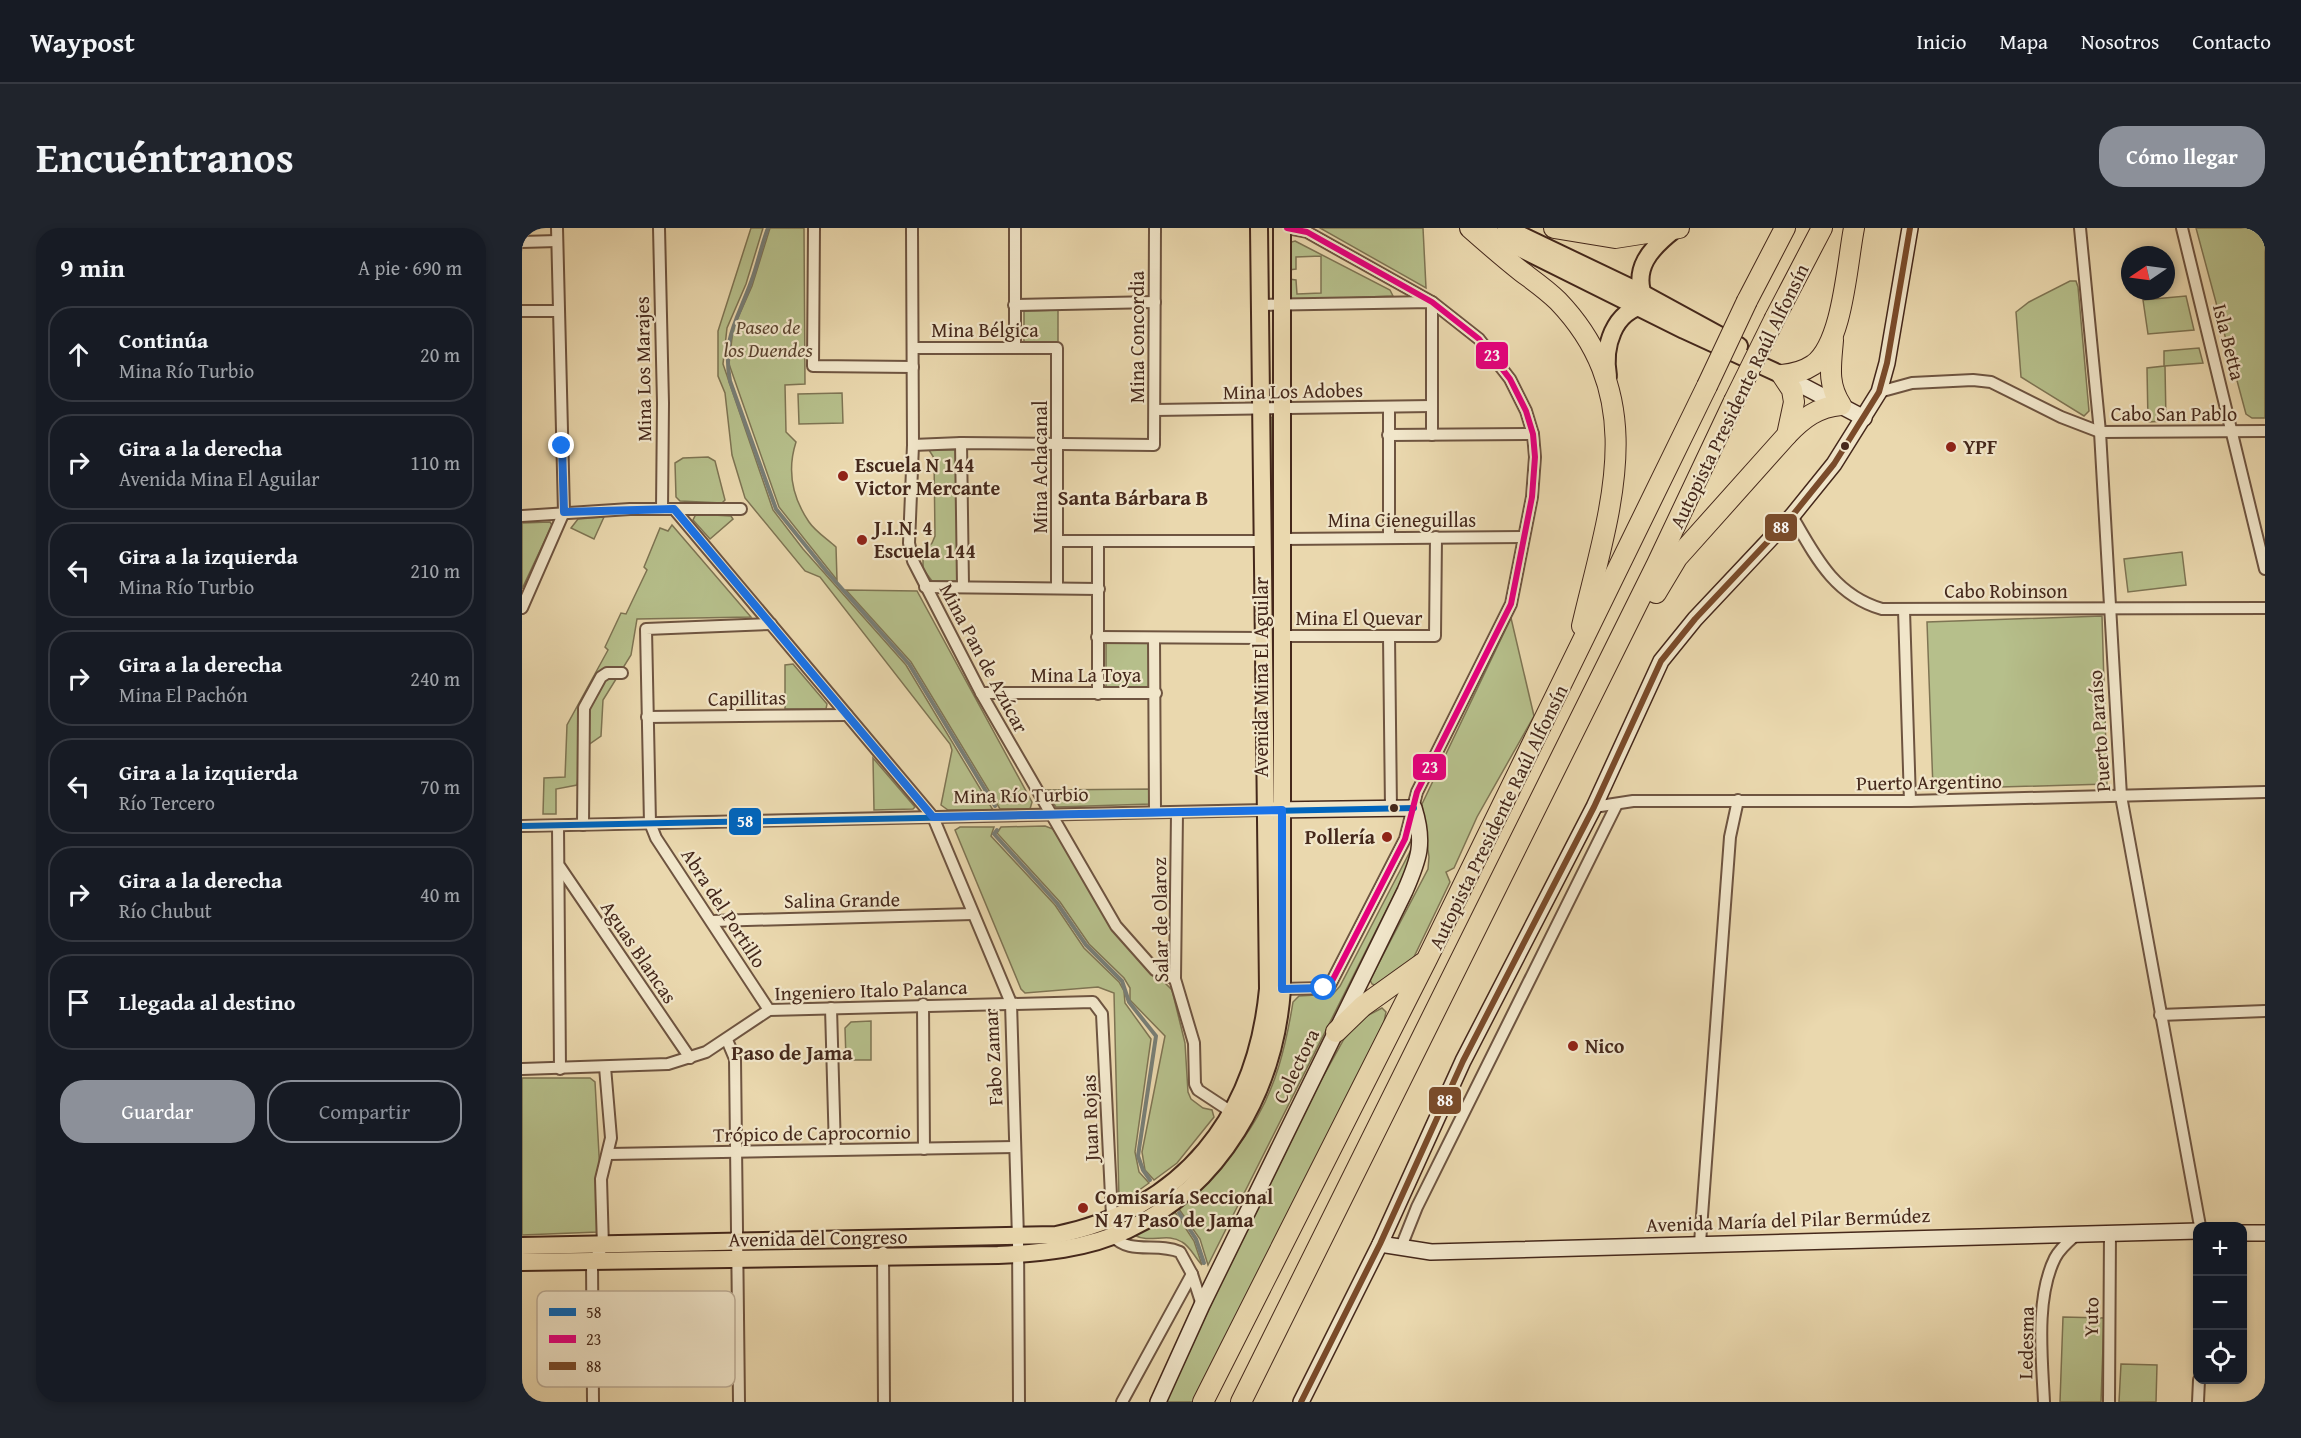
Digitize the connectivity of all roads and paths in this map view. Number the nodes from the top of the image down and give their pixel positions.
1 (557, 228) edge
2 (659, 228) edge
3 (814, 228) edge
4 (912, 228) edge
5 (1015, 228) edge
6 (1155, 228) edge
7 (1259, 228) edge
8 (1282, 228) edge
9 (1287, 228) edge
10 (1470, 228) edge
11 (1479, 228) edge
12 (1506, 228) edge
13 (1554, 228) edge
14 (1785, 228) edge
15 (1822, 228) edge
16 (1854, 228) edge
17 (1910, 228) edge
18 (2080, 228) edge
19 (2182, 228) edge
20 (1676, 229) edge
21 (557, 241) junction
22 (522, 242) edge
23 (1155, 302) junction
24 (1432, 302) junction
25 (1014, 305) junction
26 (1259, 305) junction
27 (1649, 305) junction
28 (1282, 306) junction
29 (522, 310) edge
30 (559, 311) junction
31 (1834, 334) junction
32 (914, 348) junction
33 (1014, 348) junction
34 (1057, 348) joint
35 (912, 367) junction
36 (1782, 375) junction
37 (1608, 378) junction
38 (1879, 392) junction
39 (1841, 405) junction
40 (1432, 406) junction
41 (1389, 407) junction
42 (1155, 410) junction
43 (1261, 410) junction
44 (1282, 410) junction
45 (1864, 418) junction
46 (2232, 431) junction
47 (2265, 431) edge
48 (2100, 432) junction
49 (1533, 434) junction
50 (1389, 435) junction
51 (1432, 435) junction
52 (1787, 435) junction
53 (961, 443) junction
54 (1059, 443) junction
55 (913, 445) junction
56 (662, 509) junction
57 (674, 509) junction
58 (741, 509) dead end
59 (564, 512) junction
60 (522, 516) edge
61 (1792, 516) junction
62 (1436, 537) junction
63 (1523, 537) junction
64 (1389, 538) junction
65 (1282, 539) junction
66 (1058, 541) junction
67 (1262, 541) junction
68 (1098, 542) junction
69 (2265, 569) edge
70 (963, 585) junction
71 (925, 587) junction
72 (1057, 587) junction
73 (1262, 588) junction
74 (1099, 589) junction
75 (1282, 589) junction
76 (522, 608) edge
77 (2108, 608) junction
78 (2265, 608) edge
79 (1904, 610) junction
80 (771, 624) junction
81 (1282, 636) junction
82 (1389, 636) junction
83 (1097, 637) junction
84 (1154, 638) junction
85 (1263, 638) junction
86 (1574, 661) junction
87 (621, 673) dead end
88 (981, 693) junction
89 (1156, 693) junction
90 (1098, 694) junction
91 (847, 715) junction
92 (647, 717) junction
93 (2265, 792) edge
94 (2121, 796) junction
95 (1738, 800) junction
96 (1540, 801) junction
97 (1910, 801) junction
98 (1617, 804) junction
99 (1594, 807) junction
100 (1414, 808) junction
101 (1391, 809) junction
102 (1265, 810) junction
103 (1282, 810) junction
104 (1155, 812) junction
105 (1177, 813) junction
106 (1050, 816) junction
107 (933, 817) junction
108 (650, 824) junction
109 (583, 825) junction
110 (522, 826) edge
111 (558, 826) junction
112 (559, 867) junction
113 (973, 914) junction
114 (712, 921) junction
115 (1427, 959) junction
116 (1175, 979) junction
117 (1282, 989) junction
118 (1093, 1002) joint
119 (1011, 1003) junction
120 (923, 1004) junction
121 (831, 1008) junction
122 (769, 1010) junction
123 (2265, 1011) edge
124 (2160, 1015) junction
125 (1336, 1032) junction
126 (727, 1040) junction
127 (690, 1058) junction
128 (605, 1068) junction
129 (522, 1069) edge
130 (560, 1069) junction
131 (1233, 1113) junction
132 (1015, 1148) junction
133 (924, 1149) junction
134 (835, 1150) junction
135 (735, 1152) junction
136 (609, 1154) junction
137 (2199, 1222) edge
138 (1112, 1227) junction
139 (2193, 1231) edge
140 (2110, 1232) junction
141 (2247, 1233) edge
142 (2265, 1233) edge
143 (2077, 1234) junction
144 (1700, 1243) junction
145 (1380, 1244) junction
146 (522, 1246) edge
147 (1018, 1246) junction
148 (603, 1247) junction
149 (1401, 1247) junction
150 (883, 1249) junction
151 (738, 1252) junction
152 (522, 1262) edge
153 (592, 1262) junction
154 (1192, 1274) junction
155 (592, 1291) edge
156 (1202, 1305) junction
157 (2199, 1384) edge
158 (593, 1387) edge
159 (593, 1402) edge
160 (739, 1402) edge
161 (884, 1402) edge
162 (1019, 1402) edge
163 (1122, 1402) edge
164 (1158, 1402) edge
165 (1203, 1402) edge
166 (1241, 1402) edge
167 (1302, 1402) edge
168 (2044, 1402) edge
169 (2109, 1402) edge
170 (2198, 1402) edge

1 - 21 street
2 - 56 street, Mina Los Marajes
3 - 35 street
4 - 32 street, Mina Pan de Azúcar
5 - 25 street
6 - 23 street, Mina Concordia
7 - 26 main road, Avenida Mina El Aguilar
8 - 28 main road, Avenida Mina El Aguilar
9 - 24 street
10 - 37 highway
11 - 27 main road
12 - 27 main road
13 - 20 highway
14 - 86 highway, Autopista Presidente Raúl Alfonsín, bridge
15 - 96 highway, Autopista Presidente Raúl Alfonsín, bridge
16 - 31 highway
17 - 38 street
18 - 48 street, Puerto Paraíso
19 - 46 street, Isla Betta
20 - 27 main road
21 - 22 street
21 - 30 street
23 - 25 street, Mina Bélgica
23 - 42 street, Mina Concordia
24 - 28 street
24 - 40 street
24 - 49 street
25 - 33 street
26 - 28 street
26 - 43 main road, Avenida Mina El Aguilar
27 - 36 main road
27 - 37 main road
28 - 44 main road, Avenida Mina El Aguilar
29 - 30 street
30 - 59 street
31 - 36 highway
31 - 39 highway
32 - 33 street, Mina Bélgica
32 - 35 street, Mina Pan de Azúcar
33 - 34 street, Mina Bélgica
34 - 54 street, Mina Achacanal
35 - 55 street, Mina Pan de Azúcar
36 - 39 street
36 - 52 highway
37 - 86 highway
38 - 45 street
38 - 48 street, Cabo San Pablo
39 - 45 street
39 - 52 highway
40 - 41 street, Mina Los Adobes
40 - 51 street
41 - 44 street, Mina Los Adobes
41 - 50 street
42 - 43 street, Mina Los Adobes
42 - 54 street, Mina Concordia
43 - 44 street, Mina Los Adobes
43 - 67 main road, Avenida Mina El Aguilar
44 - 65 main road, Avenida Mina El Aguilar
45 - 61 street
46 - 47 street, Cabo San Pablo
46 - 48 street, Cabo San Pablo
46 - 69 street, Isla Betta
48 - 77 street, Puerto Paraíso
49 - 51 street
49 - 63 street
50 - 51 street
50 - 64 street
52 - 96 highway
53 - 54 street
53 - 55 street
53 - 70 street
54 - 66 street, Mina Achacanal
55 - 71 street, Mina Pan de Azúcar
56 - 57 street
56 - 59 street
57 - 58 street
57 - 80 street, Fabo Zamar
59 - 60 street
59 - 76 street
61 - 79 street, Cabo Robinson
61 - 99 street
62 - 63 street, Mina Cieneguillas
62 - 64 street, Mina Cieneguillas
62 - 82 street, Mina El Quevar
63 - 100 street
64 - 65 street, Mina Cieneguillas
65 - 75 main road, Avenida Mina El Aguilar
66 - 68 street
66 - 72 street, Mina Achacanal
67 - 68 street
67 - 73 main road, Avenida Mina El Aguilar
68 - 74 street
70 - 71 street
70 - 72 street
71 - 88 street, Mina Pan de Azúcar
72 - 74 street
73 - 75 main road
73 - 85 main road, Avenida Mina El Aguilar
74 - 83 street
75 - 81 main road, Avenida Mina El Aguilar
77 - 78 street, Cabo Robinson
77 - 79 street, Cabo Robinson
77 - 94 street, Puerto Paraíso
79 - 97 street
80 - 91 street, Fabo Zamar
80 - 92 street, Abra del Portillo
81 - 82 street, Mina El Quevar
81 - 103 main road, Avenida Mina El Aguilar
82 - 101 street
83 - 84 street
83 - 90 street
84 - 85 street
84 - 89 street
85 - 102 main road, Avenida Mina El Aguilar
86 - 115 highway, Autopista Presidente Raúl Alfonsín
87 - 109 street
88 - 90 street, Mina La Toya
88 - 106 street, Mina Pan de Azúcar
89 - 90 street, Mina La Toya
89 - 104 street
91 - 92 street, Capillitas
91 - 107 street, Fabo Zamar
92 - 108 street, Abra del Portillo
93 - 94 street, Puerto Argentino
94 - 97 street, Puerto Argentino
94 - 124 street, Puerto Paraíso
95 - 97 street, Puerto Argentino
95 - 98 street, Puerto Argentino
95 - 144 street
96 - 166 highway, Autopista Presidente Raúl Alfonsín
98 - 99 street, Puerto Argentino
98 - 149 street
99 - 145 street
100 - 101 street, Mina Río Turbio
100 - 117 street
100 - 125 street, Colectora
101 - 103 street, Mina Río Turbio
102 - 103 street, Mina Río Turbio
102 - 105 street, Mina Río Turbio
102 - 131 main road, Avenida Mina El Aguilar
103 - 117 main road, Avenida Mina El Aguilar
104 - 105 street, Mina Río Turbio
104 - 106 street, Mina Río Turbio
105 - 116 street, Salar de Olaroz
106 - 107 street, Mina Río Turbio
106 - 116 street, Mina Pan de Azúcar
107 - 108 street, Mina Río Turbio
107 - 113 street, Fabo Zamar
108 - 109 street, Mina Río Turbio
108 - 114 street, Abra del Portillo
109 - 111 street, Mina Río Turbio
110 - 111 street, Mina Río Turbio
111 - 112 street
112 - 127 street, Aguas Blancas
112 - 130 street
113 - 114 street, Salina Grande
113 - 119 street, Fabo Zamar
114 - 122 street, Abra del Portillo
115 - 125 highway
115 - 165 highway, Autopista Presidente Raúl Alfonsín
116 - 131 street, Salar de Olaroz
117 - 138 main road, Avenida Mina El Aguilar
118 - 119 street, Ingeniero Italo Palanca
118 - 138 street, Juan Rojas
119 - 120 street, Ingeniero Italo Palanca
119 - 132 street, Fabo Zamar
120 - 121 street, Ingeniero Italo Palanca
120 - 133 street
121 - 122 street, Ingeniero Italo Palanca
121 - 134 street
122 - 126 street, Ingeniero Italo Palanca
123 - 124 street
124 - 137 street, Puerto Paraíso
125 - 156 street, Colectora
126 - 127 street, Ingeniero Italo Palanca
126 - 135 street
127 - 128 street, Ingeniero Italo Palanca
128 - 130 street, Ingeniero Italo Palanca
128 - 136 street
129 - 130 street, Ingeniero Italo Palanca
131 - 138 main road, Avenida Mina El Aguilar
132 - 133 street, Trópico de Caprocornio
132 - 147 street, Fabo Zamar
133 - 134 street, Trópico de Caprocornio
134 - 135 street, Trópico de Caprocornio
135 - 136 street, Trópico de Caprocornio
135 - 151 street
136 - 148 street
138 - 147 main road, Avenida del Congreso
138 - 154 street
139 - 140 street, Avenida María del Pilar Bermúdez
140 - 143 street, Avenida María del Pilar Bermúdez
140 - 169 street, Yuto
141 - 142 street
143 - 144 street, Avenida María del Pilar Bermúdez
143 - 168 street, Ledesma
144 - 149 street, Avenida María del Pilar Bermúdez
145 - 149 street, Avenida María del Pilar Bermúdez
145 - 167 street
146 - 148 main road, Avenida del Congreso
147 - 150 main road, Avenida del Congreso
147 - 162 street, Fabo Zamar
148 - 151 main road, Avenida del Congreso
148 - 153 street
150 - 151 main road, Avenida del Congreso
150 - 161 street
151 - 153 main road, Avenida del Congreso
151 - 160 street
152 - 153 main road, Avenida del Congreso
153 - 155 street
154 - 156 street
154 - 163 street
156 - 164 street, Colectora
157 - 170 street
158 - 159 street

